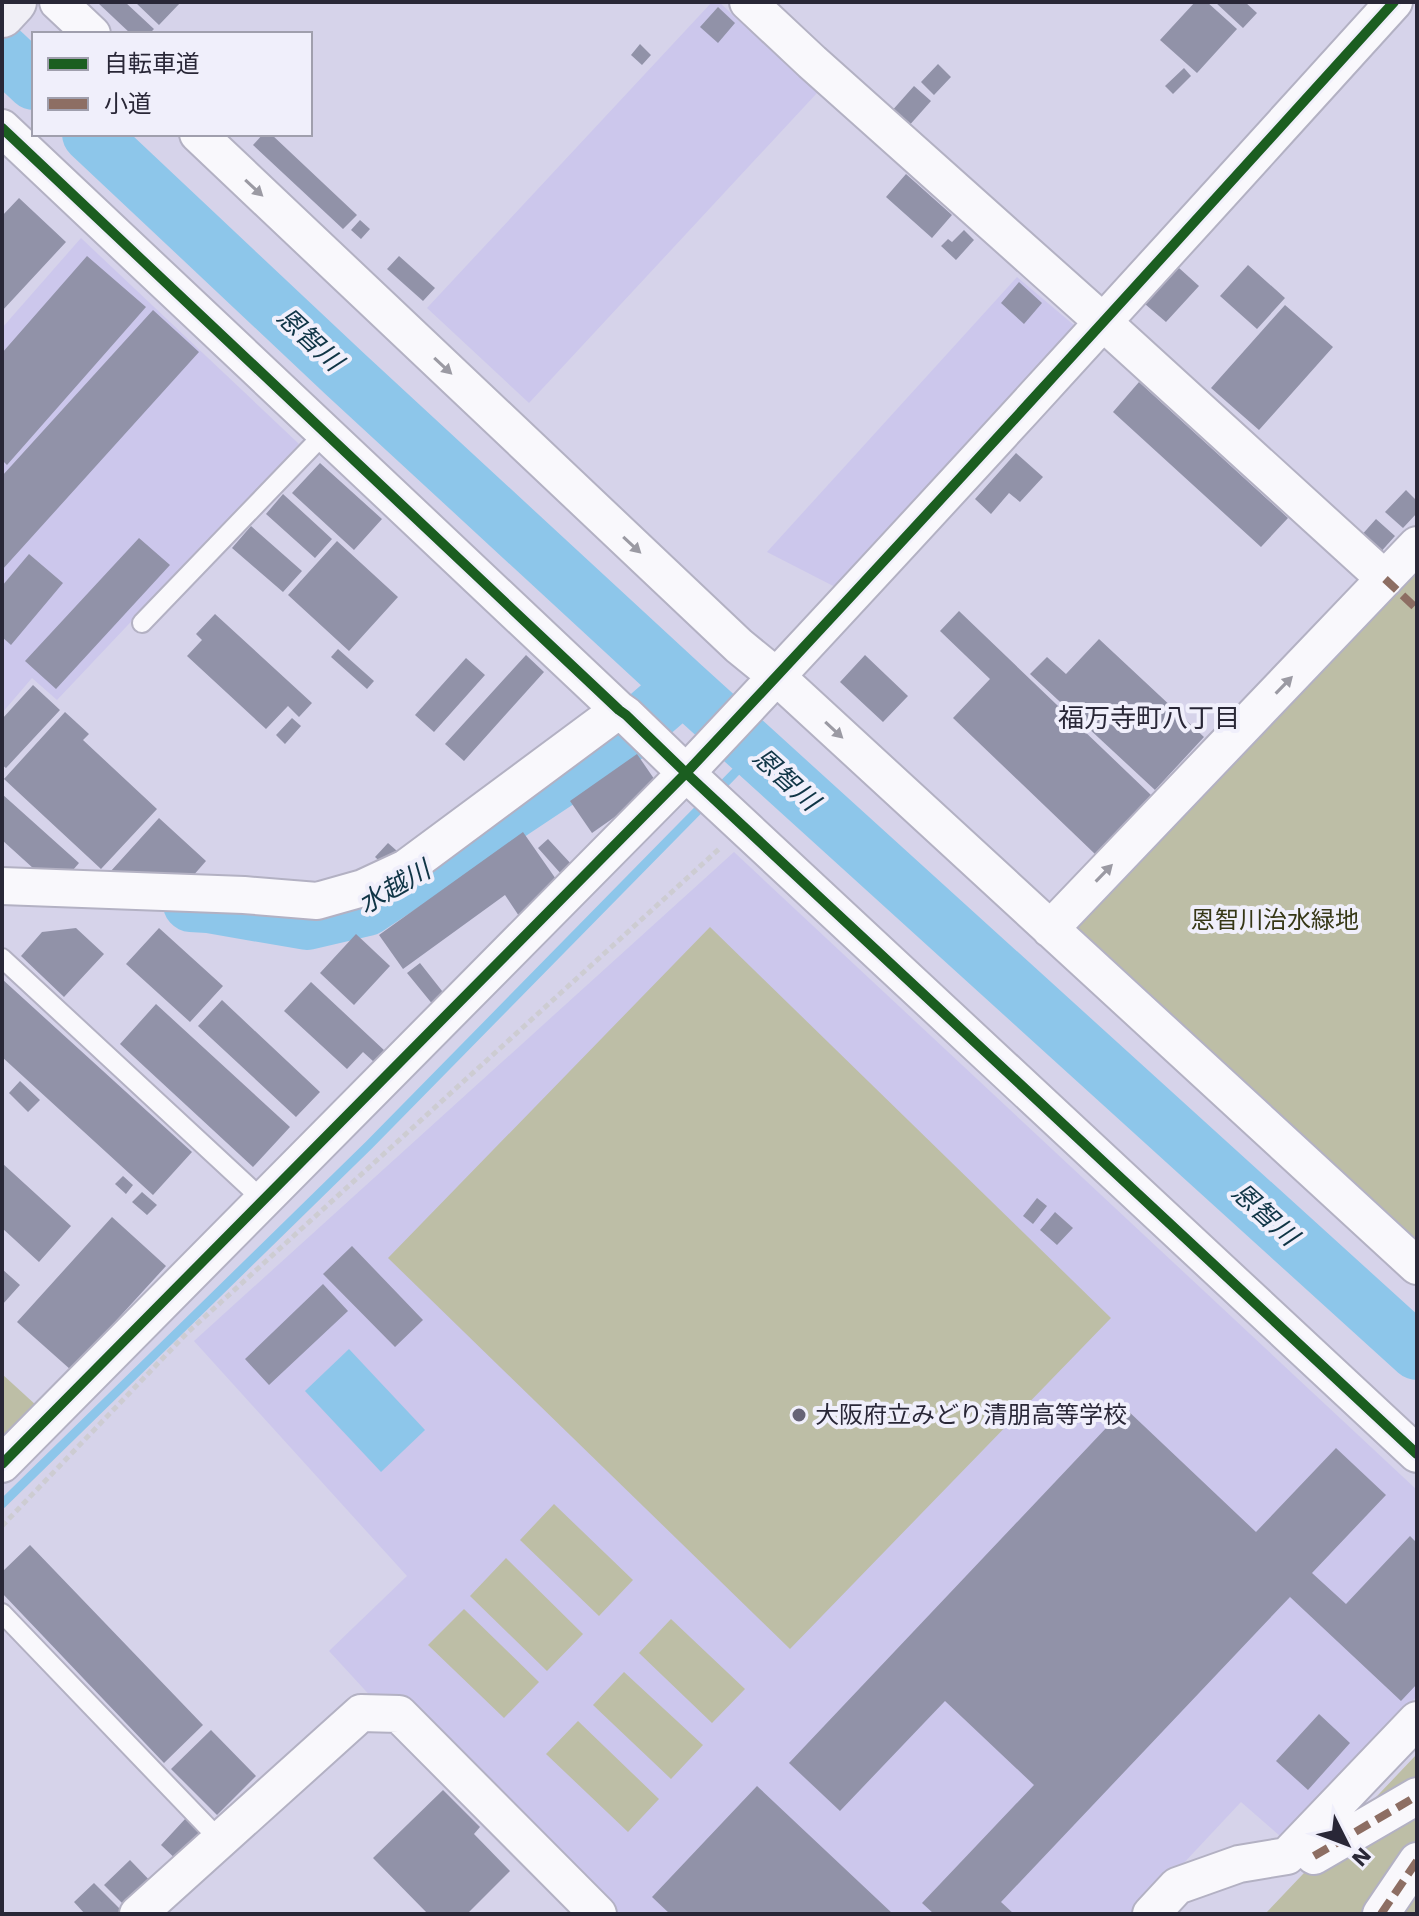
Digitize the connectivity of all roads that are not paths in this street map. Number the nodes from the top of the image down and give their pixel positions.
1 (14, 2) edge
2 (58, 2) edge
3 (748, 2) edge
4 (1394, 2) edge
5 (2, 15) edge
6 (90, 32) edge
7 (2, 128) edge
8 (200, 136) edge
9 (1103, 322) junction
10 (325, 433) junction
11 (1417, 545) edge
12 (1385, 579) junction
13 (142, 623) dead end
14 (773, 680) junction
15 (632, 721) junction
16 (693, 765) junction
17 (2, 886) edge
18 (1050, 929) junction
19 (2, 958) edge
20 (263, 1200) junction
21 (1417, 1266) edge
22 (1417, 1454) edge
23 (2, 1464) edge
24 (2, 1613) edge
25 (1417, 1720) edge
26 (1417, 1796) edge
27 (220, 1840) junction
28 (1314, 1856) dead end
29 (1417, 1861) edge
30 (138, 1914) edge
31 (598, 1914) edge
32 (1151, 1914) edge
33 (1381, 1914) edge

1 - 5 street
2 - 6 street
3 - 9 street
4 - 9 street
7 - 10 street
8 -> 14 street
9 - 12 street
9 - 14 street
10 - 13 lane
10 - 15 street
11 - 12 street
18 -> 12 street
14 - 16 street
14 -> 18 street
15 - 16 street
15 - 17 street
16 - 20 street
16 - 22 street
18 - 21 street
19 - 20 lane
20 - 23 street
24 - 27 lane
25 - 32 street
26 - 28 street
27 - 30 street
27 - 31 street
29 - 33 street

